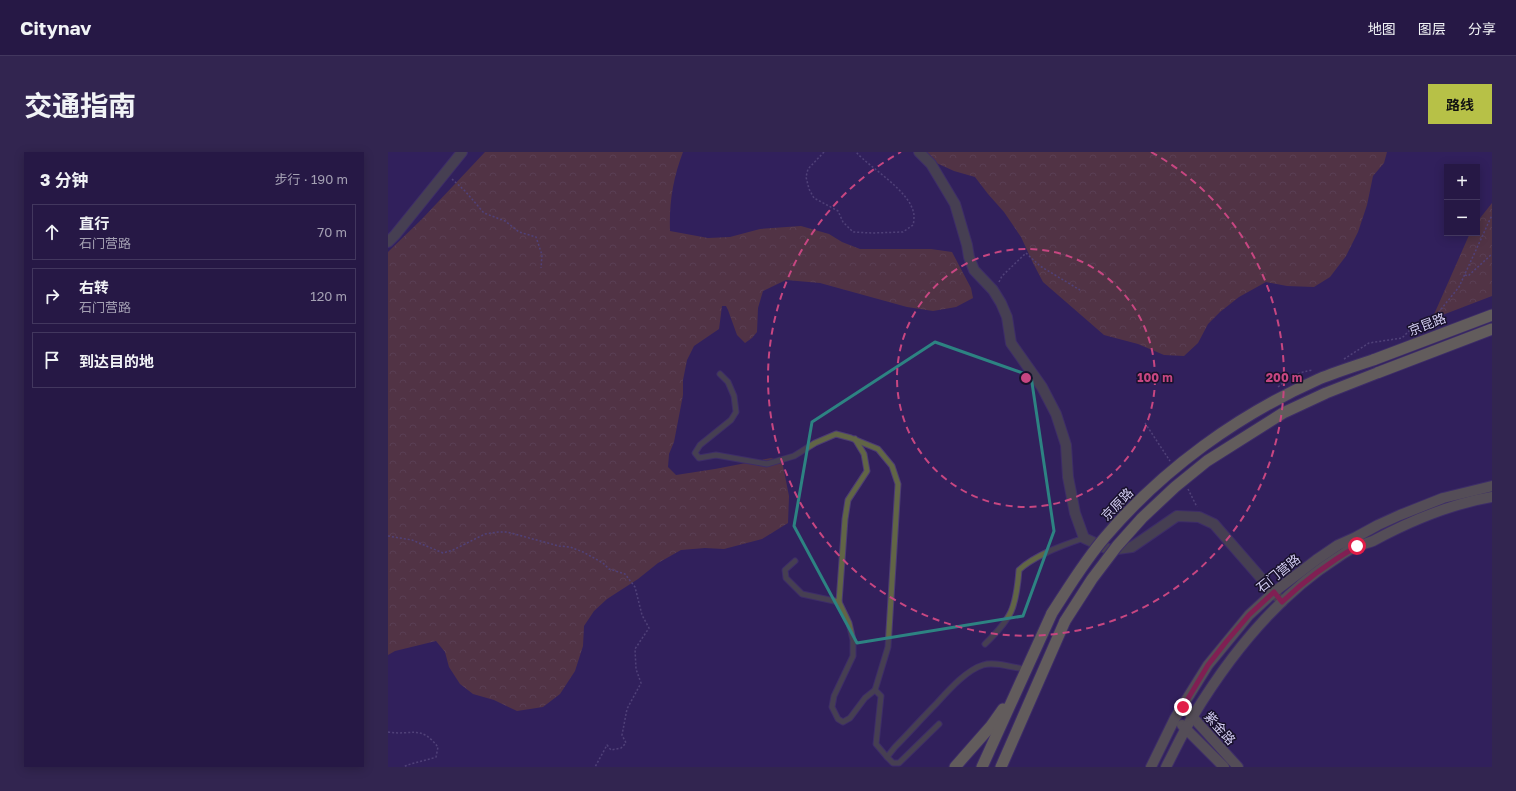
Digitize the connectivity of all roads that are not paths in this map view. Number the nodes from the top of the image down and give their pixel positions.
1 (462, 152) edge
2 (919, 152) edge
3 (388, 242) edge
4 (1492, 315) edge
5 (1492, 329) edge
6 (1373, 360) joint
7 (720, 374) dead end
8 (855, 439) junction
9 (1492, 486) edge
10 (1492, 497) edge
11 (1084, 538) junction
12 (795, 561) dead end
13 (1274, 592) junction
14 (839, 602) junction
15 (1282, 602) junction
16 (985, 644) dead end
17 (1026, 670) junction
18 (1018, 689) junction
19 (875, 690) junction
20 (1183, 707) junction
21 (1192, 717) junction
22 (1175, 718) junction
23 (939, 724) dead end
24 (1186, 729) junction
25 (887, 757) junction
26 (955, 767) edge
27 (982, 767) edge
28 (1001, 767) edge
29 (1150, 767) edge
30 (1166, 767) edge
31 (1224, 767) edge
32 (1238, 767) edge

1 - 3 street
2 - 11 street
4 - 6 highway, 京昆路
5 - 28 highway, bridge
6 - 17 highway, 京原路, bridge
7 - 8 lane
8 - 14 lane
8 - 19 lane
9 - 13 main road, 石门营路
10 - 15 main road, 石门营路
11 - 13 street
11 - 16 lane
12 - 14 lane
13 - 15 street
13 - 20 main road, 石门营路
14 - 19 lane
15 - 21 main road, 石门营路
17 - 18 highway, 京原路
17 - 25 lane
18 - 26 highway
18 - 27 highway, 京原路
19 - 25 lane
20 - 21 main road, 紫金路
20 - 22 main road, 石门营路
21 - 24 main road, 石门营路
21 - 32 main road, 紫金路
22 - 24 main road, 紫金路
22 - 29 main road, 石门营路
23 - 25 lane
24 - 30 main road, 石门营路
24 - 31 main road, 紫金路

